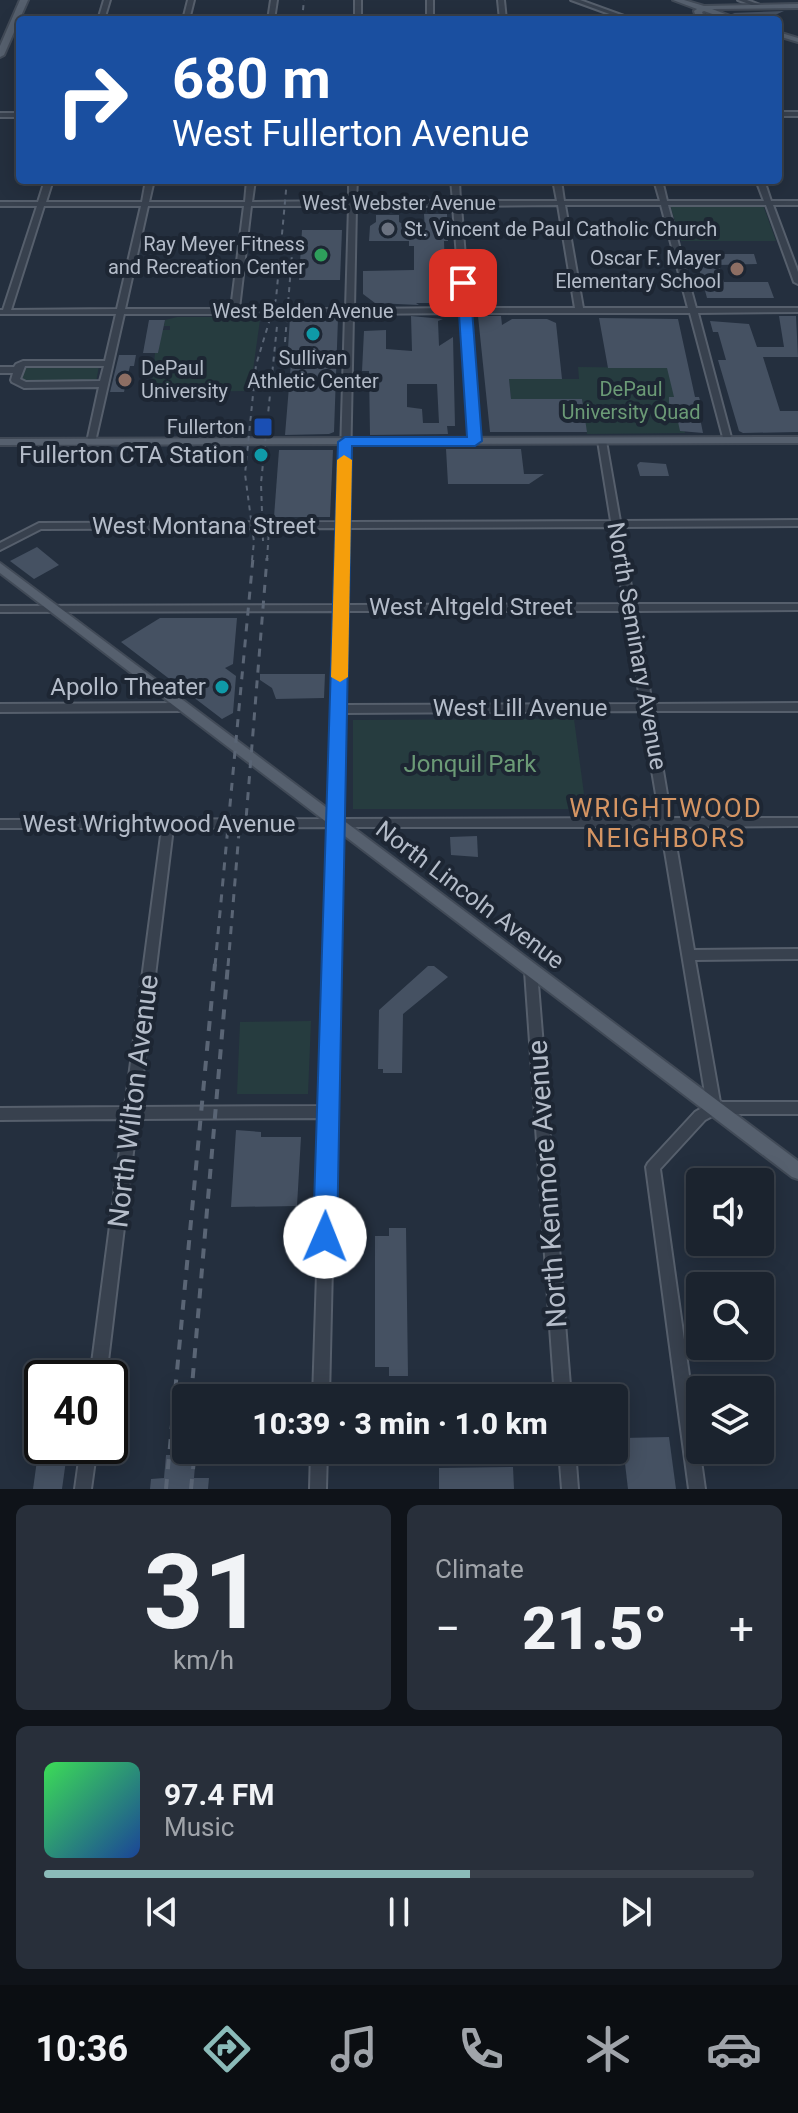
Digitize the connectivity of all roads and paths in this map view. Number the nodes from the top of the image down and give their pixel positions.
1 (24, 0) edge
2 (574, 0) edge
3 (677, 0) edge
4 (741, 0) edge
5 (760, 6) junction
6 (798, 6) edge
7 (703, 9) junction
8 (620, 16) edge
9 (700, 16) edge
10 (725, 16) edge
11 (4, 40) edge
12 (0, 55) edge
13 (48, 184) edge
14 (149, 184) edge
15 (250, 184) edge
16 (353, 184) edge
17 (455, 184) edge
18 (558, 184) edge
19 (659, 184) edge
20 (762, 184) edge
21 (248, 203) junction
22 (353, 203) junction
23 (457, 203) junction
24 (561, 203) junction
25 (665, 203) junction
26 (769, 203) junction
27 (798, 203) edge
28 (0, 204) edge
29 (41, 204) junction
30 (145, 204) junction
31 (798, 282) edge
32 (693, 310) junction
33 (798, 310) edge
34 (121, 311) junction
35 (235, 311) junction
36 (350, 311) junction
37 (465, 311) junction
38 (579, 311) junction
39 (3, 312) edge
40 (109, 363) junction
41 (0, 370) edge
42 (17, 374) junction
43 (0, 378) edge
44 (104, 384) junction
45 (798, 440) edge
46 (475, 441) junction
47 (602, 441) junction
48 (728, 441) junction
49 (0, 442) edge
50 (91, 442) junction
51 (345, 442) junction
52 (798, 523) edge
53 (616, 524) junction
54 (343, 525) junction
55 (0, 547) edge
56 (0, 567) edge
57 (630, 607) junction
58 (798, 607) edge
59 (341, 608) junction
60 (0, 609) edge
61 (55, 609) junction
62 (183, 707) junction
63 (798, 707) edge
64 (0, 708) edge
65 (647, 708) junction
66 (339, 709) junction
67 (667, 822) junction
68 (798, 822) edge
69 (168, 823) junction
70 (336, 823) junction
71 (1, 828) edge
72 (798, 954) edge
73 (689, 955) junction
74 (531, 971) junction
75 (714, 1108) junction
76 (798, 1108) edge
77 (328, 1112) junction
78 (131, 1113) junction
79 (0, 1114) edge
80 (798, 1171) edge
81 (100, 1360) edge
82 (321, 1384) edge
83 (562, 1384) edge
84 (86, 1464) edge
85 (319, 1464) edge
86 (568, 1464) edge
87 (83, 1489) edge
88 (318, 1489) edge
89 (570, 1489) edge
90 (697, 1489) edge

1 - 11 main road
2 - 8 street
3 - 7 main road
4 - 5 street
5 - 6 main road
5 - 7 main road
7 - 9 main road
7 - 10 main road
11 - 12 main road
13 - 29 street
14 - 30 street
15 - 21 street
16 - 22 street
17 - 23 street
18 - 24 street
19 - 25 street
20 - 26 street
21 - 22 street, West Webster Avenue
21 - 30 street, West Webster Avenue
21 - 35 street
22 - 23 street, West Webster Avenue
22 - 36 street
23 - 24 street, West Webster Avenue
23 - 37 street
24 - 25 street, West Webster Avenue
24 - 38 street
25 - 26 street, West Webster Avenue
25 - 32 street
26 - 27 street, West Webster Avenue
26 - 31 street
28 - 29 street, West Webster Avenue
29 - 30 street, West Webster Avenue
29 - 39 street
30 - 34 street
32 - 33 street, West Belden Avenue
32 - 38 street, West Belden Avenue
32 - 48 street
34 - 35 street, West Belden Avenue
34 - 39 street, West Belden Avenue
34 - 40 street
35 - 36 street, West Belden Avenue
36 - 37 street, West Belden Avenue
36 - 51 street
37 - 38 street, West Belden Avenue
37 - 46 street
40 - 42 street
40 - 44 street
41 - 42 street
42 - 43 street
42 - 44 street
44 - 50 street
45 - 48 main road
46 - 47 main road
46 - 51 main road
47 - 48 main road
47 - 53 street, North Seminary Avenue
49 - 50 main road
50 - 51 main road
51 - 54 street
52 - 53 street, West Montana Street
53 - 54 street, West Montana Street
53 - 57 street, North Seminary Avenue
54 - 55 street, West Montana Street
54 - 59 street
56 - 61 main road, North Lincoln Avenue
57 - 58 street, West Altgeld Street
57 - 59 street, West Altgeld Street
57 - 65 street, North Seminary Avenue
59 - 61 street, West Altgeld Street
59 - 66 street
60 - 61 street, West Altgeld Street
61 - 62 main road, North Lincoln Avenue
62 - 64 street
62 - 70 main road, North Lincoln Avenue
63 - 65 street, West Lill Avenue
65 - 66 street, West Lill Avenue
65 - 67 street, North Seminary Avenue
66 - 70 street
67 - 68 street, West Wrightwood Avenue
67 - 70 street, West Wrightwood Avenue
67 - 73 street, North Seminary Avenue
69 - 70 street, West Wrightwood Avenue
69 - 71 street, West Wrightwood Avenue
69 - 78 street, North Wilton Avenue
70 - 74 main road, North Lincoln Avenue
70 - 77 street
72 - 73 street
73 - 75 street, North Seminary Avenue
74 - 75 main road, North Lincoln Avenue
74 - 83 street, North Kenmore Avenue
75 - 76 street
75 - 80 main road, North Lincoln Avenue
75 - 90 street
77 - 78 street
77 - 82 street
78 - 79 street
78 - 81 street, North Wilton Avenue
84 - 87 street
85 - 88 street
86 - 89 street

